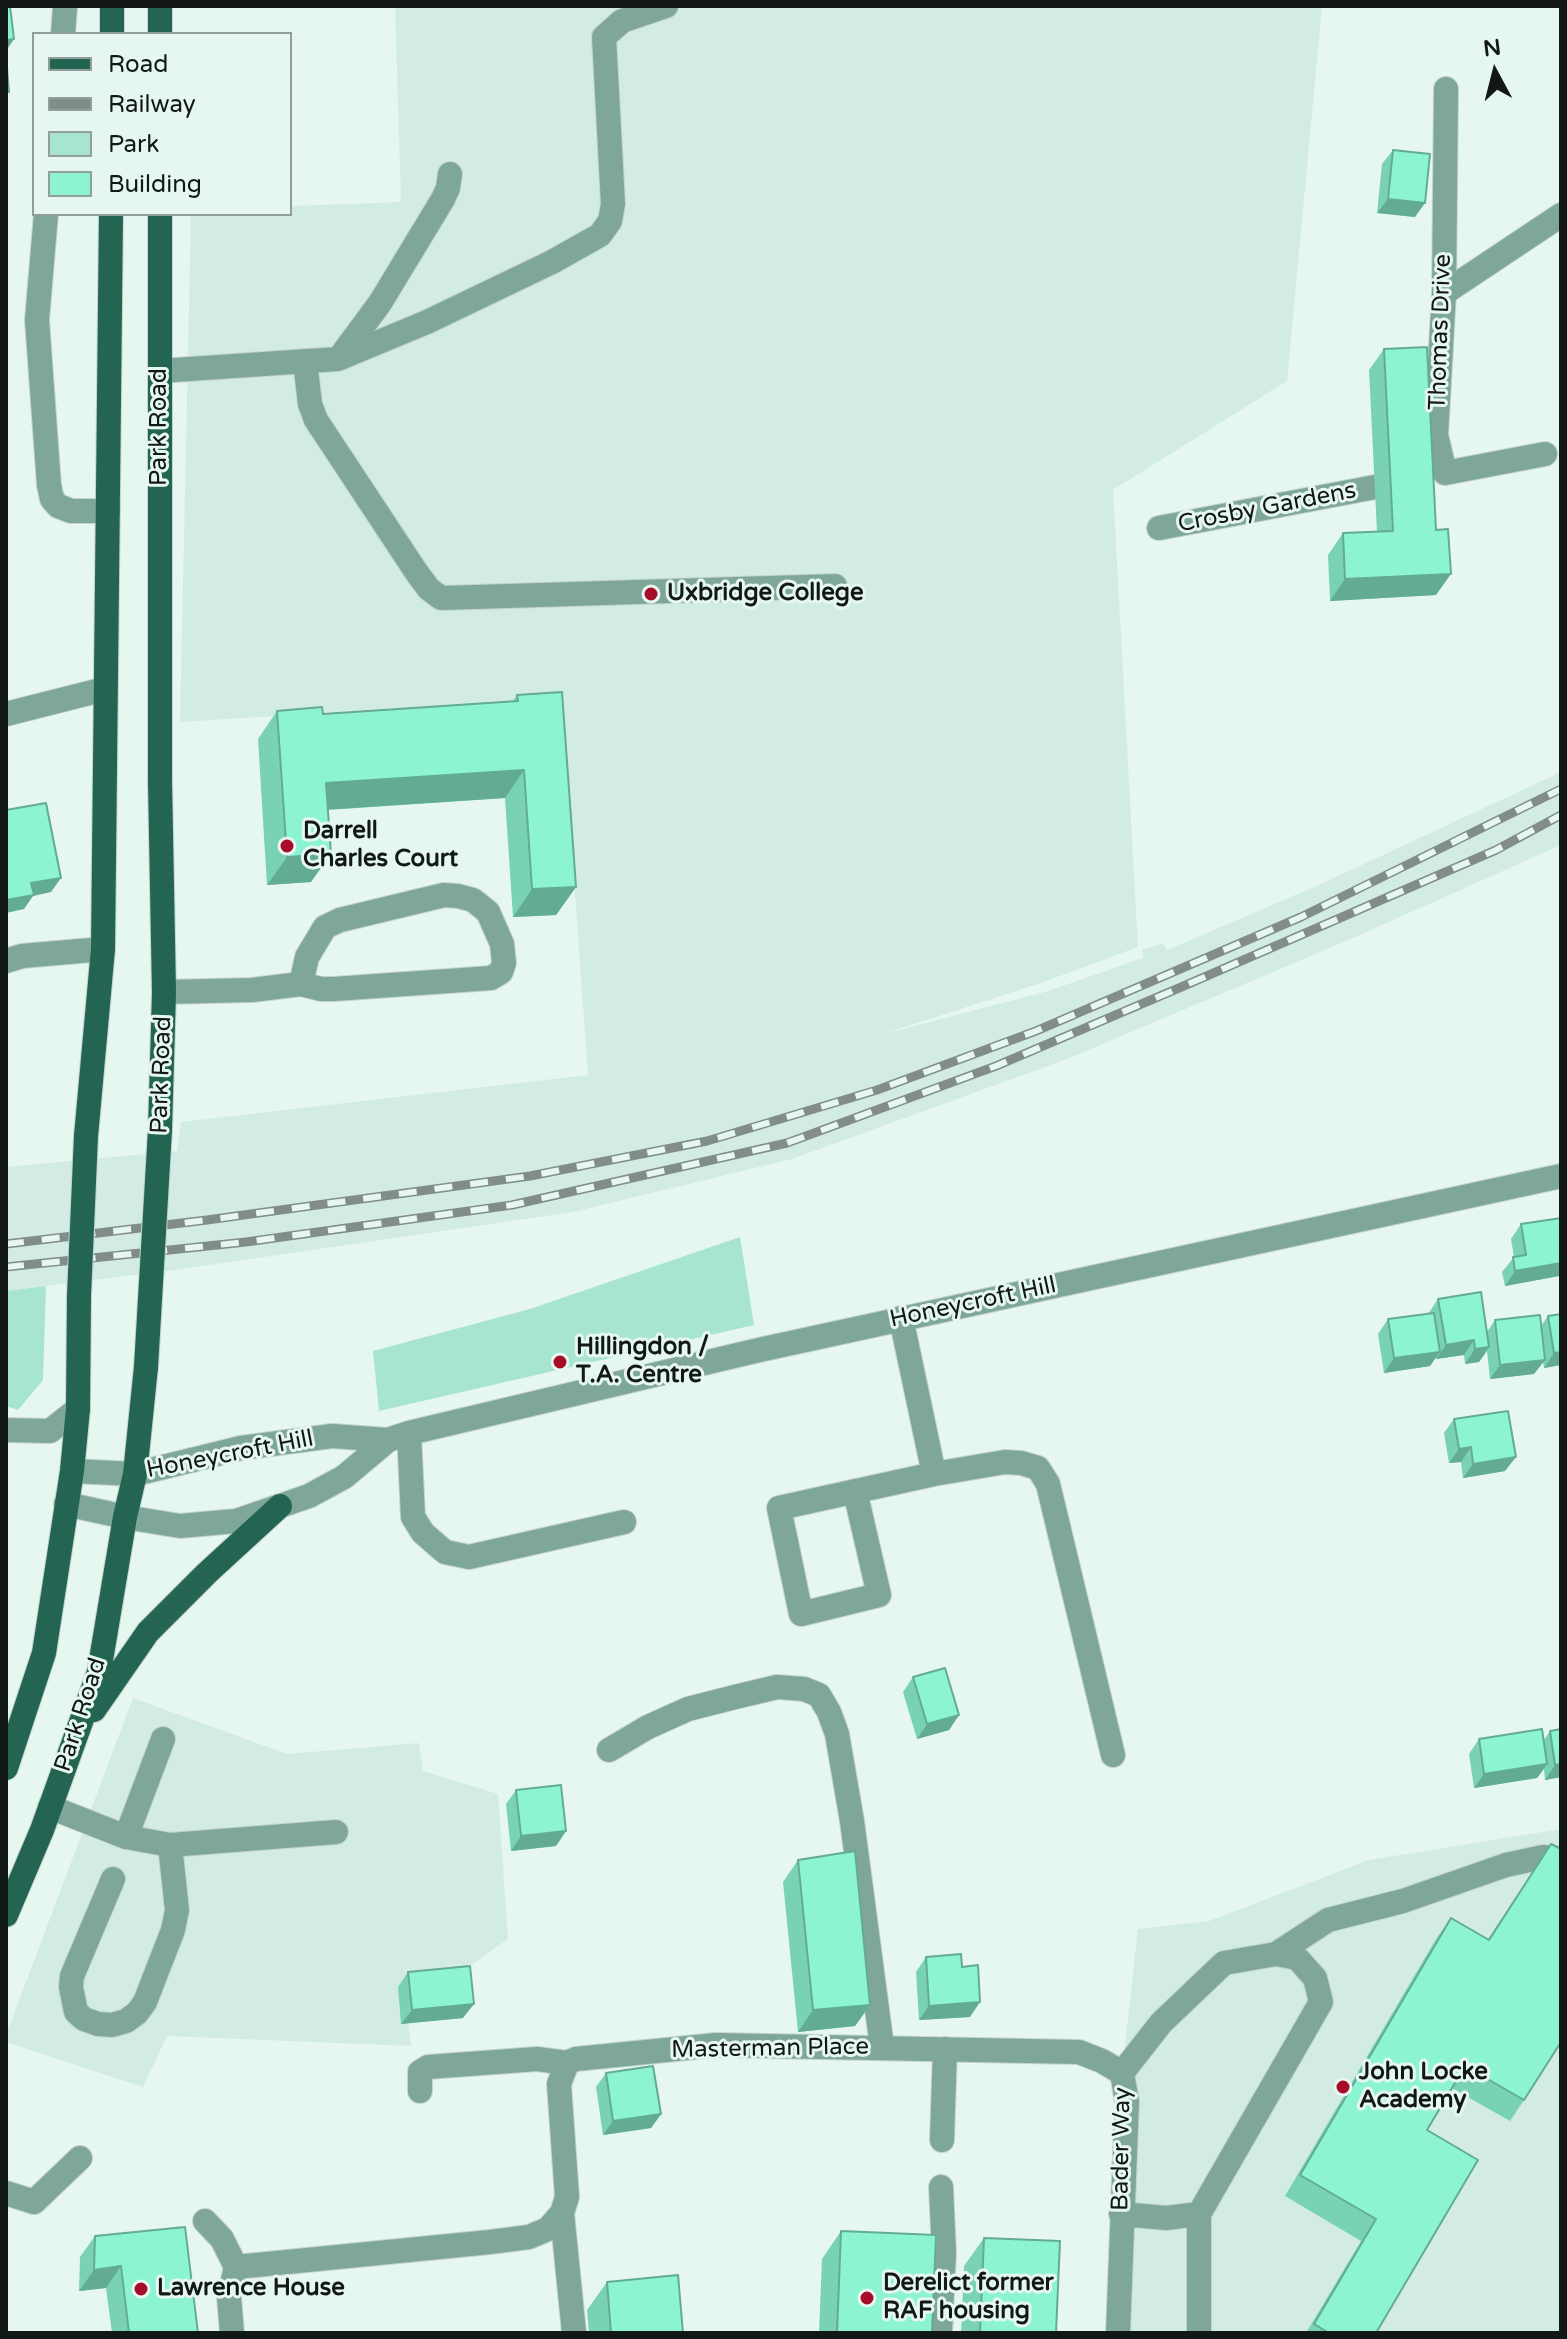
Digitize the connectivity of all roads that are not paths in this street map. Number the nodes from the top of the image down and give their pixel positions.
1 (112, 6) edge
2 (160, 6) edge
3 (666, 6) edge
4 (65, 7) edge
5 (63, 32) edge
6 (112, 32) edge
7 (160, 32) edge
8 (1446, 89) dead end
9 (450, 174) dead end
10 (1561, 215) edge
11 (46, 216) edge
12 (111, 216) edge
13 (160, 216) edge
14 (1444, 293) junction
15 (338, 359) junction
16 (305, 361) junction
17 (160, 371) junction
18 (1545, 454) dead end
19 (1445, 473) junction
20 (1418, 480) edge
21 (1375, 487) dead end
22 (108, 511) junction
23 (1159, 528) dead end
24 (835, 586) dead end
25 (105, 689) junction
26 (6, 714) edge
27 (103, 949) junction
28 (6, 961) edge
29 (301, 984) junction
30 (164, 992) junction
31 (1561, 1176) edge
32 (901, 1318) junction
33 (78, 1409) junction
34 (6, 1430) edge
35 (398, 1436) junction
36 (72, 1471) junction
37 (135, 1474) junction
38 (934, 1474) junction
39 (855, 1491) junction
40 (66, 1504) junction
41 (280, 1506) junction
42 (125, 1517) junction
43 (624, 1522) dead end
44 (77, 1734) junction
45 (163, 1739) dead end
46 (609, 1750) dead end
47 (1113, 1755) dead end
48 (6, 1768) edge
49 (50, 1807) junction
50 (336, 1832) dead end
51 (126, 1837) junction
52 (170, 1845) junction
53 (1561, 1859) edge
54 (113, 1879) dead end
55 (6, 1915) edge
56 (1276, 1954) junction
57 (882, 2047) junction
58 (945, 2049) junction
59 (567, 2063) junction
60 (1122, 2073) junction
61 (420, 2091) dead end
62 (942, 2140) dead end
63 (80, 2158) dead end
64 (941, 2187) dead end
65 (6, 2193) edge
66 (562, 2213) junction
67 (1121, 2214) junction
68 (1199, 2214) junction
69 (205, 2221) dead end
70 (236, 2267) junction
71 (232, 2333) edge
72 (574, 2333) edge
73 (940, 2333) edge
74 (1118, 2333) edge
75 (1199, 2333) edge

1 - 6 main road
2 - 7 main road
3 - 15 street
4 - 5 street
8 - 14 street, Thomas Drive
9 - 15 street
10 - 14 street
11 - 22 street
12 - 22 main road, Park Road
13 - 17 main road, Park Road
14 - 19 street, Thomas Drive
15 - 16 street
16 - 17 street
16 - 24 street
17 - 30 main road, Park Road
18 - 19 street
19 - 20 street
21 - 23 street, Crosby Gardens
22 - 25 main road, Park Road
25 - 26 street
25 - 27 main road, Park Road
27 - 28 street
27 - 33 main road, Park Road, bridge
29 - 29 street
29 - 30 street
30 - 37 main road, Park Road, bridge
31 - 32 street, Honeycroft Hill
32 - 35 street, Honeycroft Hill
32 - 38 street
33 - 34 street
33 - 36 main road, Park Road
35 - 37 street, Honeycroft Hill
35 - 41 street, Honeycroft Hill
35 - 43 street
36 - 37 street, Honeycroft Hill
36 - 40 main road, Park Road
37 - 42 main road, Park Road
38 - 39 street
38 - 47 street
39 - 39 street
40 - 42 street, Honeycroft Hill
40 - 48 main road, Park Road
41 - 42 street, Honeycroft Hill
41 - 44 main road
42 - 44 main road, Park Road
44 - 49 main road, Park Road
45 - 51 street
46 - 57 street
49 - 51 street
49 - 55 main road, Park Road
50 - 52 street
51 - 52 street
52 - 54 street
53 - 56 street
56 - 60 street, Bader Way
56 - 68 street
57 - 58 street, Masterman Place
57 - 59 street, Masterman Place
58 - 60 street, Masterman Place
58 - 62 street
59 - 61 street, Masterman Place
59 - 66 street
60 - 67 street, Bader Way
63 - 65 street
64 - 73 street
66 - 70 street
66 - 72 street
67 - 68 street
67 - 74 street, Bader Way
68 - 75 street
69 - 70 street
70 - 71 street

